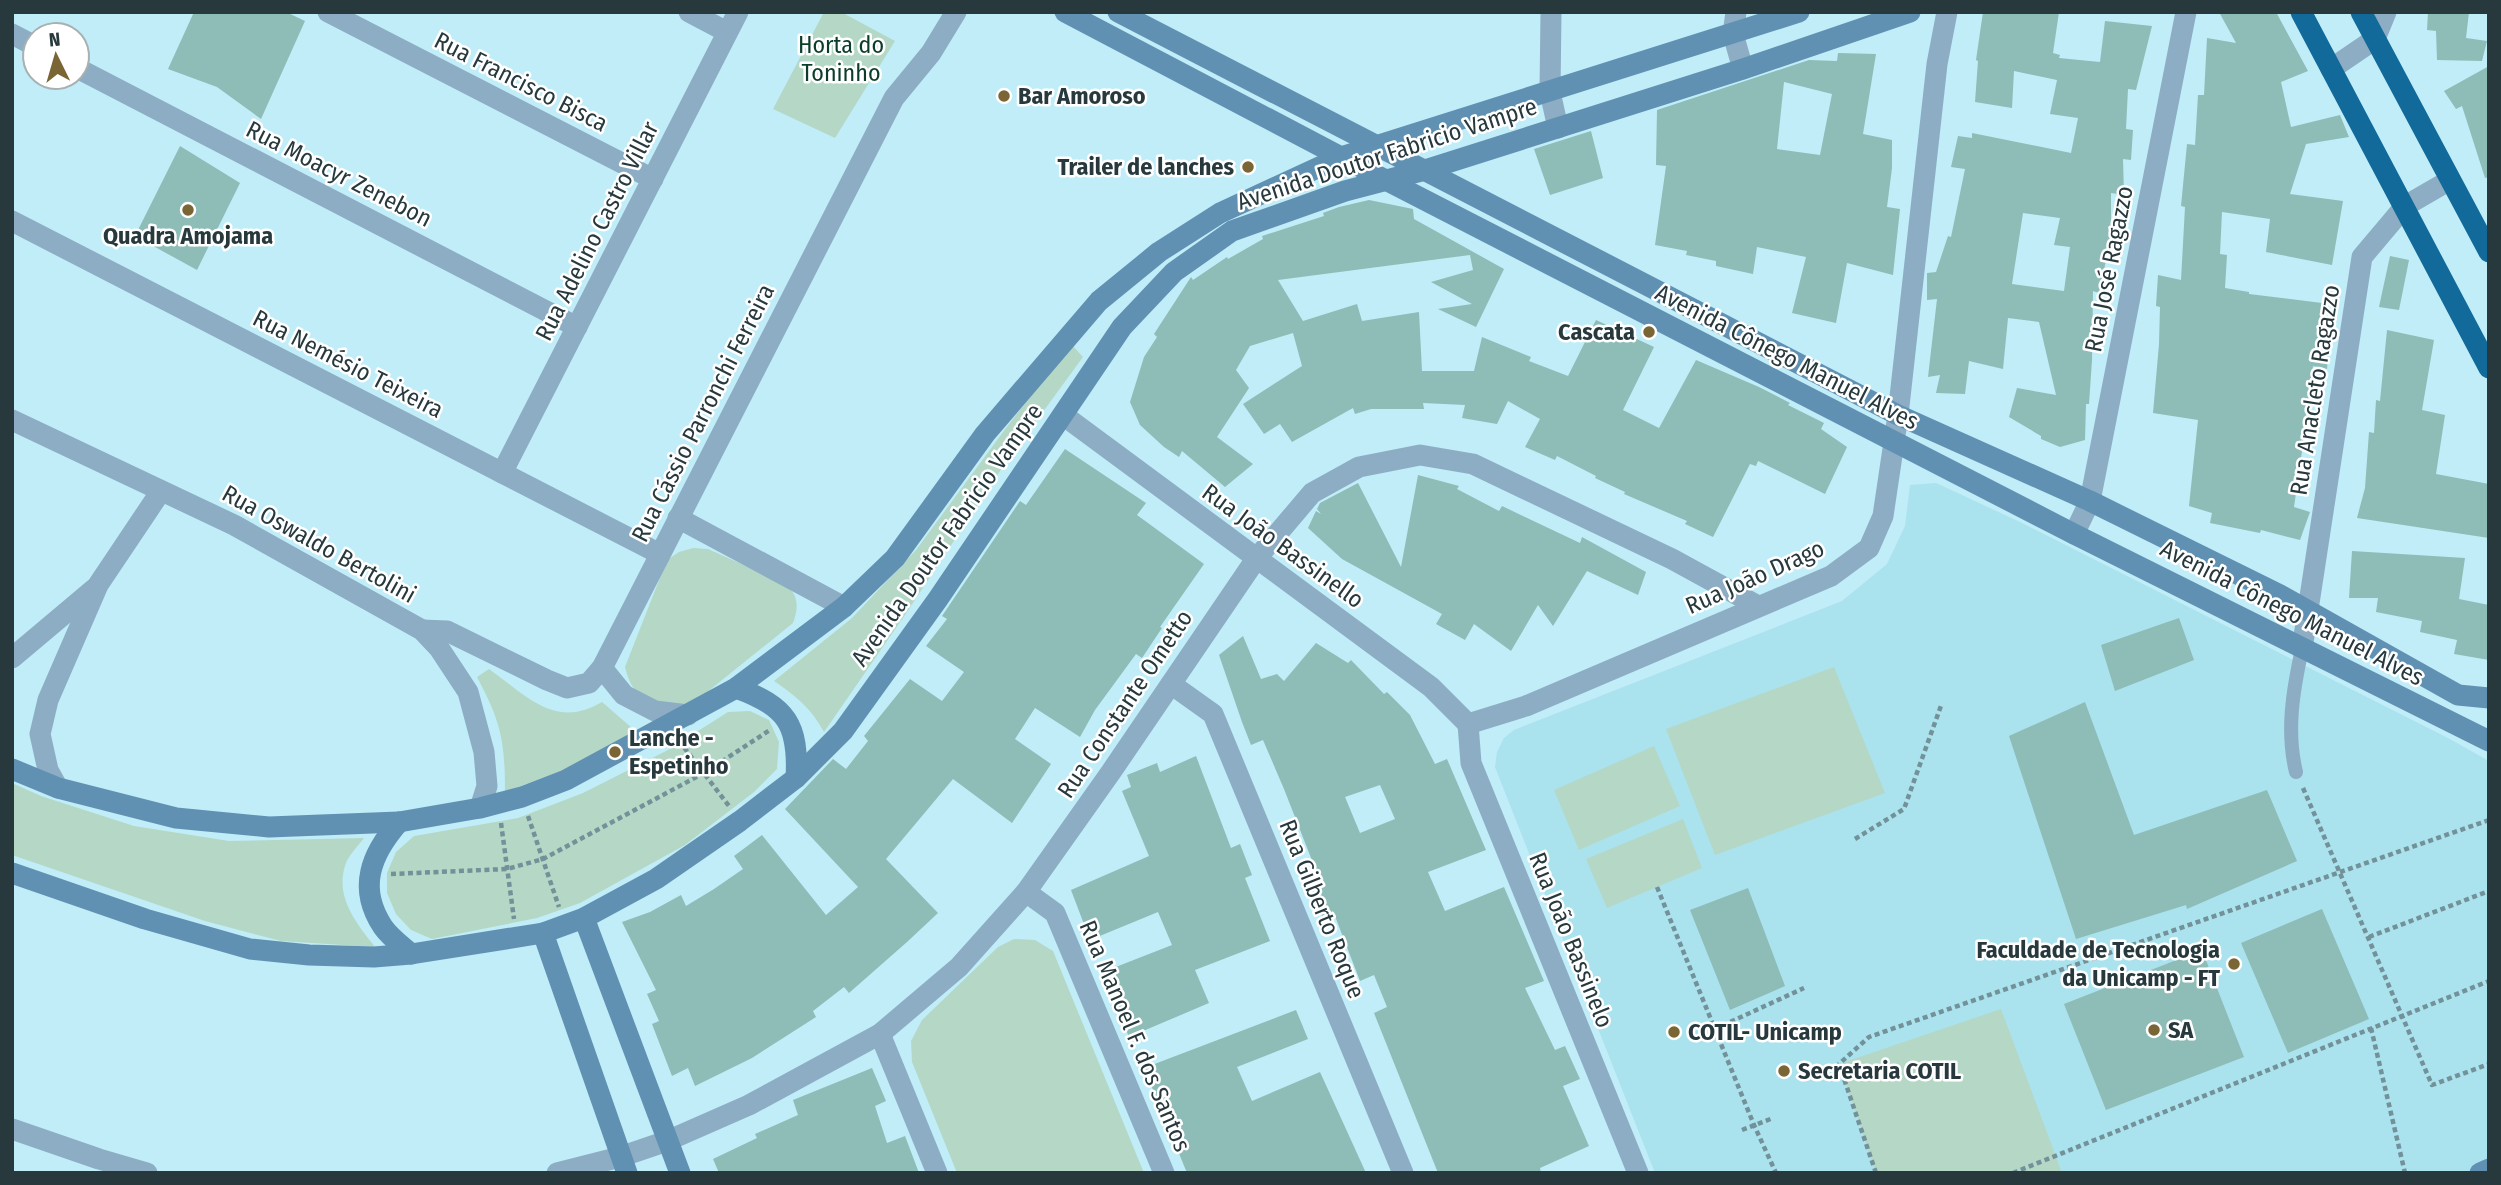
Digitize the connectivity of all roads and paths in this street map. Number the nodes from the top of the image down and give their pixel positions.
1 (328, 12) edge
2 (689, 12) edge
3 (738, 12) edge
4 (956, 12) edge
5 (1065, 12) edge
6 (1118, 12) edge
7 (1551, 12) edge
8 (1736, 12) edge
9 (1799, 12) edge
10 (1910, 12) edge
11 (1947, 12) edge
12 (2186, 12) edge
13 (2301, 12) edge
14 (2361, 12) edge
15 (2386, 12) edge
16 (727, 32) junction
17 (1733, 34) junction
18 (2375, 39) junction
19 (1743, 69) junction
20 (2331, 69) junction
21 (91, 75) edge
22 (1550, 92) junction
23 (1558, 128) junction
24 (1378, 146) junction
25 (1340, 157) junction
26 (1425, 170) junction
27 (653, 179) junction
28 (2450, 180) junction
29 (1386, 181) junction
30 (2404, 206) junction
31 (12, 221) edge
32 (2489, 252) edge
33 (577, 327) junction
34 (2487, 363) edge
35 (1063, 415) junction
36 (1898, 415) junction
37 (12, 420) edge
38 (1894, 441) junction
39 (502, 473) junction
40 (162, 491) junction
41 (2090, 501) junction
42 (678, 518) junction
43 (2074, 534) junction
44 (660, 554) junction
45 (1256, 559) junction
46 (98, 585) junction
47 (1758, 606) junction
48 (844, 607) junction
49 (2309, 612) junction
50 (422, 630) junction
51 (2302, 649) junction
52 (12, 658) edge
53 (602, 668) junction
54 (1171, 684) junction
55 (736, 688) junction
56 (2489, 698) edge
57 (1942, 703) dead end
58 (688, 715) junction
59 (786, 719) junction
60 (1468, 723) junction
61 (667, 726) junction
62 (2489, 741) edge
63 (12, 769) edge
64 (2296, 772) joint
65 (705, 773) junction
66 (796, 778) junction
67 (58, 788) junction
68 (522, 797) junction
69 (489, 806) junction
70 (2489, 820) edge
71 (740, 821) junction
72 (399, 822) junction
73 (1855, 839) dead end
74 (543, 859) junction
75 (507, 869) junction
76 (12, 873) edge
77 (2339, 874) junction
78 (369, 875) junction
79 (1657, 887) dead end
80 (2489, 891) edge
81 (1026, 892) junction
82 (575, 921) junction
83 (543, 933) junction
84 (516, 937) junction
85 (2369, 937) junction
86 (411, 954) junction
87 (2489, 981) edge
88 (1804, 988) dead end
89 (2402, 1015) junction
90 (2371, 1028) junction
91 (1715, 1029) junction
92 (880, 1034) junction
93 (2489, 1064) edge
94 (1773, 1118) dead end
95 (1754, 1125) junction
96 (12, 1129) edge
97 (1742, 1130) dead end
98 (667, 1141) junction
99 (623, 1165) edge
100 (2489, 1169) edge
101 (147, 1173) edge
102 (557, 1173) edge
103 (680, 1173) edge
104 (937, 1173) edge
105 (1164, 1173) edge
106 (1403, 1173) edge
107 (1638, 1173) edge
108 (1776, 1173) edge
109 (1876, 1173) edge
110 (2013, 1173) edge
111 (2405, 1173) edge
112 (2480, 1173) edge

1 - 27 street, Rua Francisco Bisca
2 - 16 street
3 - 16 street, Rua Adelino Castro Villar
4 - 42 street, Rua Cássio Parronchi Ferreira
5 - 25 main road, Avenida Cônego Manuel Alves
6 - 24 main road, Avenida Cônego Manuel Alves
7 - 22 street
8 - 17 street
9 - 17 main road, Avenida Doutor Fabricio Vampre
10 - 19 main road, Avenida Doutor Fabricio Vampre
11 - 36 street, Rua João Drago
12 - 41 street, Rua José Ragazzo
13 - 20 highway
14 - 18 highway
15 - 18 street
16 - 27 street, Rua Adelino Castro Villar
17 - 19 street
17 - 22 main road, Avenida Doutor Fabricio Vampre
18 - 20 street
18 - 28 highway
19 - 23 main road, Avenida Doutor Fabricio Vampre
20 - 30 highway
21 - 33 street, Rua Moacyr Zenebon
22 - 23 street
22 - 24 main road, Avenida Doutor Fabricio Vampre
23 - 26 main road, Avenida Doutor Fabricio Vampre
24 - 25 main road, Avenida Doutor Fabricio Vampre
24 - 26 main road, Avenida Cônego Manuel Alves
25 - 29 main road, Avenida Cônego Manuel Alves
25 - 48 main road, Avenida Doutor Fabricio Vampre
26 - 29 main road, Avenida Doutor Fabricio Vampre
26 - 36 main road, Avenida Cônego Manuel Alves
27 - 33 street, Rua Adelino Castro Villar
28 - 30 street, Rua Anacleto Ragazzo
28 - 32 highway
29 - 35 main road, Avenida Doutor Fabricio Vampre
29 - 38 main road, Avenida Cônego Manuel Alves
30 - 34 highway
30 - 49 street, Rua Anacleto Ragazzo
31 - 39 street, Rua Nemésio Teixeira
33 - 39 street, Rua Adelino Castro Villar
35 - 45 street, Rua João Bassinello
35 - 66 main road, Avenida Doutor Fabricio Vampre
36 - 38 street, Rua João Drago
36 - 41 main road, Avenida Cônego Manuel Alves
37 - 40 street, Rua Oswaldo Bertolini
38 - 43 main road, Avenida Cônego Manuel Alves
38 - 47 street, Rua João Drago
39 - 44 street, Rua Nemésio Teixeira
40 - 46 street
40 - 50 street, Rua Oswaldo Bertolini
41 - 43 street, Rua José Ragazzo
41 - 49 main road, Avenida Cônego Manuel Alves
42 - 44 street, Rua Cássio Parronchi Ferreira
42 - 48 street
43 - 51 main road, Avenida Cônego Manuel Alves
44 - 53 street, Rua Cássio Parronchi Ferreira
45 - 47 street, Rua Constante Ometto
45 - 54 street, Rua Constante Ometto
45 - 60 street, Rua João Bassinello
46 - 52 street
46 - 67 street
47 - 60 street, Rua João Drago
48 - 55 main road, Avenida Doutor Fabricio Vampre
49 - 51 street, Rua Anacleto Ragazzo
49 - 56 main road, Avenida Cônego Manuel Alves
50 - 53 street, Rua Cássio Parronchi Ferreira
50 - 69 street, Rua Oswaldo Bertolini
51 - 62 main road, Avenida Cônego Manuel Alves
51 - 64 lane
53 - 58 street
54 - 81 street, Rua Constante Ometto
54 - 106 street, Rua Gilberto Roque
55 - 58 main road, Avenida Doutor Fabricio Vampre
55 - 59 main road
57 - 73 path
58 - 61 main road, Avenida Doutor Fabricio Vampre
59 - 65 path
59 - 66 main road
60 - 107 street, Rua João Bassinelo
61 - 65 path
61 - 68 main road, Avenida Doutor Fabricio Vampre
63 - 67 main road, Avenida Doutor Fabricio Vampre
64 - 77 path
65 - 71 path
65 - 74 path
66 - 71 main road, Avenida Doutor Fabricio Vampre
67 - 72 main road, Avenida Doutor Fabricio Vampre
68 - 69 main road, Avenida Doutor Fabricio Vampre
68 - 74 path
69 - 72 main road, Avenida Doutor Fabricio Vampre
69 - 75 path
70 - 77 path
71 - 82 main road, Avenida Doutor Fabricio Vampre
72 - 78 main road
74 - 75 path
74 - 82 path
75 - 78 path
75 - 84 path
76 - 86 main road, Avenida Doutor Fabricio Vampre
77 - 85 path
77 - 109 path
78 - 86 main road
79 - 91 path
80 - 85 path
81 - 92 street, Rua Constante Ometto
81 - 105 street, Rua Manoel F. dos Santos
82 - 83 main road, Avenida Doutor Fabricio Vampre
82 - 98 main road
83 - 84 main road, Avenida Doutor Fabricio Vampre
83 - 99 main road
84 - 86 main road, Avenida Doutor Fabricio Vampre
85 - 89 path
87 - 89 path
88 - 91 path
89 - 90 path
89 - 93 path
90 - 110 path
90 - 111 path
91 - 95 path
92 - 98 street, Rua Constante Ometto
92 - 104 street
94 - 95 path
95 - 97 path
95 - 108 path
96 - 101 street
98 - 99 street, Rua Constante Ometto
98 - 103 main road
99 - 102 street, Rua Constante Ometto
100 - 112 main road

